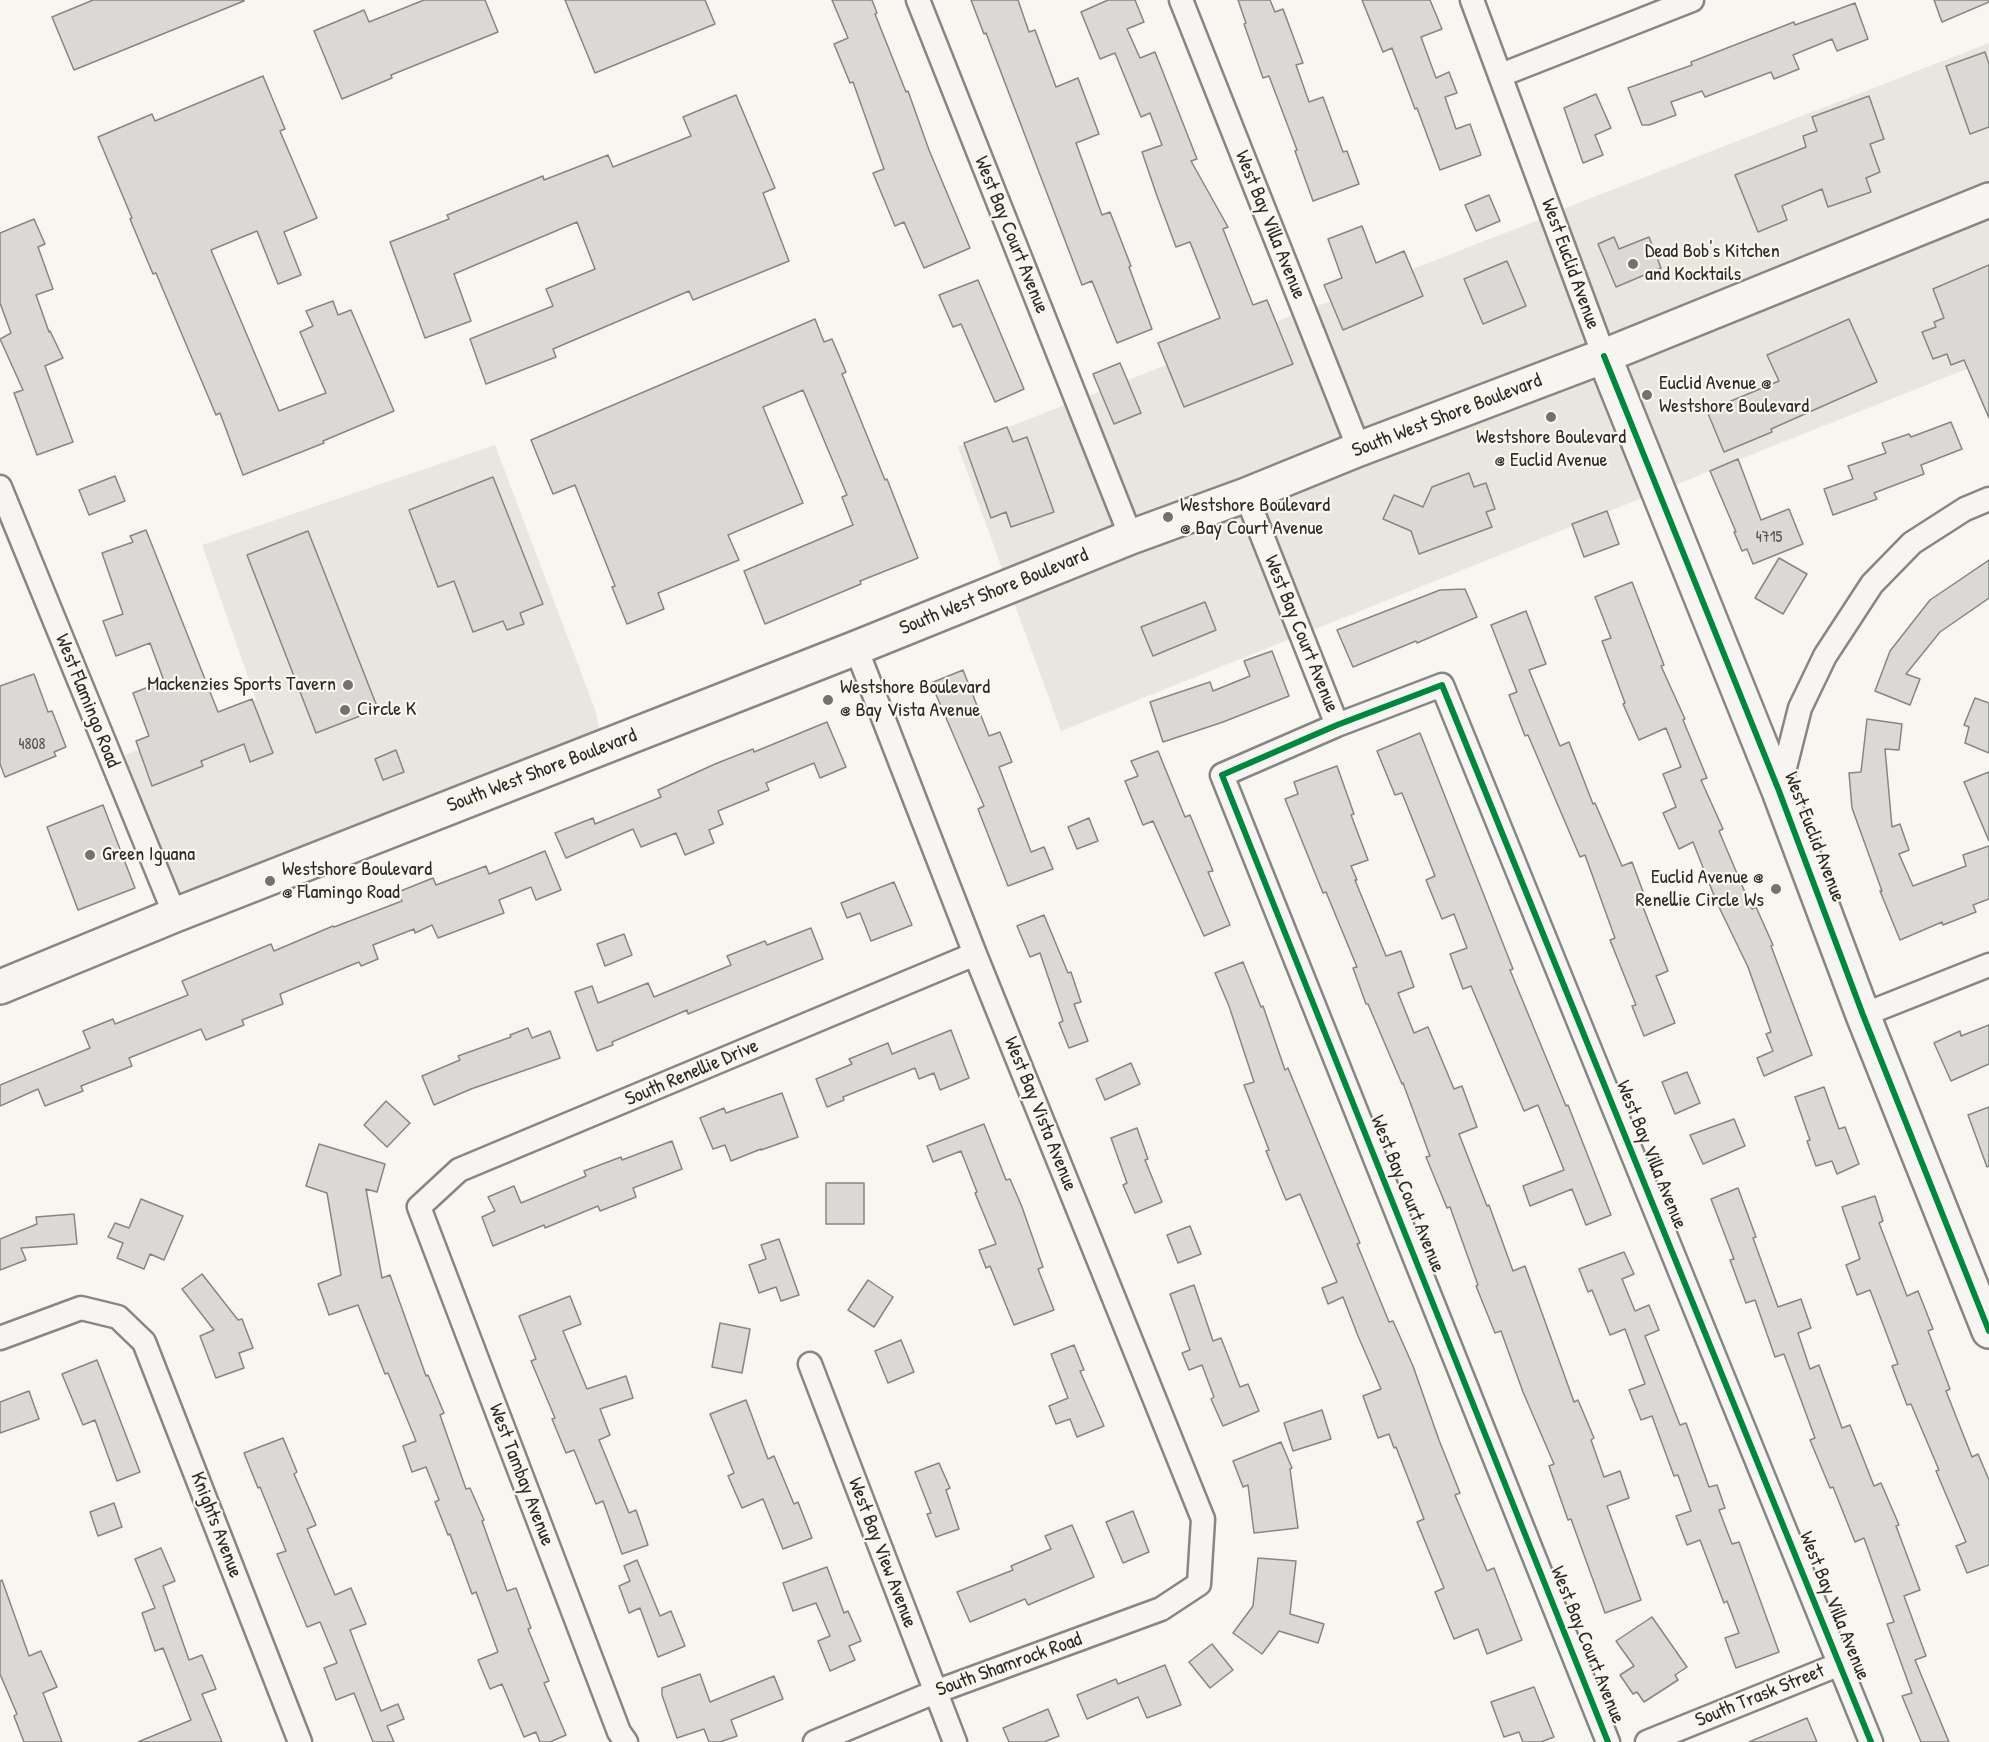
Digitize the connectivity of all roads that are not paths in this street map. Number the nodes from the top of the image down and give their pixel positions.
1 (918, 0) edge
2 (1181, 0) edge
3 (1472, 0) edge
4 (1692, 0) edge
5 (1501, 75) junction
6 (1989, 200) edge
7 (1604, 356) junction
8 (1359, 449) junction
9 (0, 487) edge
10 (1246, 495) junction
11 (1989, 499) edge
12 (1131, 537) junction
13 (856, 648) junction
14 (1337, 725) junction
15 (1779, 791) junction
16 (175, 915) junction
17 (975, 954) junction
18 (1989, 965) edge
19 (0, 987) edge
20 (1863, 1015) junction
21 (419, 1207) joint
22 (1977, 1276) edge
23 (1989, 1331) edge
24 (0, 1338) edge
25 (810, 1364) dead end
26 (1199, 1584) joint
27 (1840, 1664) junction
28 (935, 1692) junction
29 (300, 1742) edge
30 (626, 1742) edge
31 (815, 1742) edge
32 (955, 1742) edge
33 (1608, 1742) edge
34 (1647, 1742) edge
35 (1871, 1742) edge

1 - 12 street, West Bay Court Avenue
2 - 8 street, West Bay Villa Avenue
3 - 5 street, West Euclid Avenue
4 - 5 street
5 - 7 street, West Euclid Avenue
6 - 7 street, South West Shore Boulevard
7 - 8 street, South West Shore Boulevard
7 - 15 street, West Euclid Avenue
8 - 10 street, South West Shore Boulevard
9 - 16 street, West Flamingo Road
10 - 12 street, South West Shore Boulevard
10 - 14 street, West Bay Court Avenue
11 - 15 street
12 - 13 street, South West Shore Boulevard
13 - 16 street, South West Shore Boulevard
13 - 17 street, West Bay Vista Avenue
14 - 27 street, West Bay Villa Avenue
14 - 33 street, West Bay Court Avenue
15 - 20 street, West Euclid Avenue
16 - 19 street, South West Shore Boulevard
17 - 21 street, South Renellie Drive
17 - 26 street, West Bay Vista Avenue
18 - 20 street
20 - 22 street, West Euclid Avenue
21 - 30 street, West Tambay Avenue
22 - 23 street, West Euclid Avenue
24 - 29 street, Knights Avenue
25 - 28 street, West Bay View Avenue
26 - 28 street, South Shamrock Road
27 - 34 street, South Trask Street
27 - 35 street, West Bay Villa Avenue
28 - 31 street, South Shamrock Road
28 - 32 street, West Bay View Avenue

